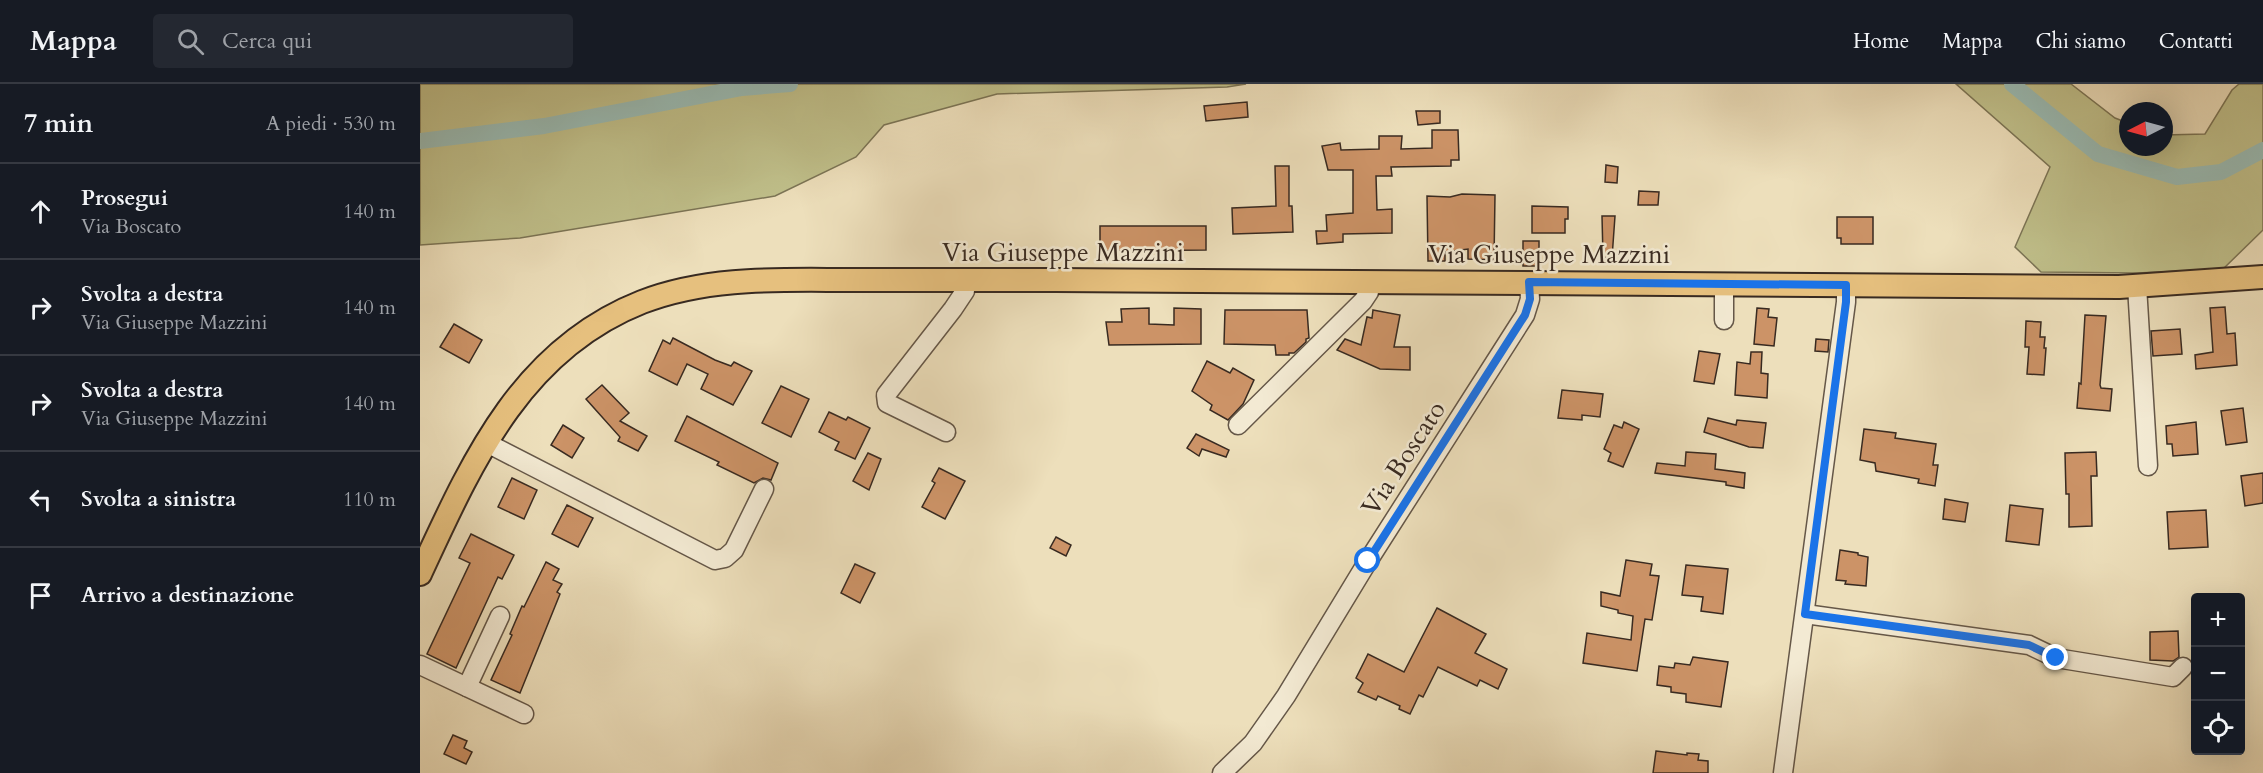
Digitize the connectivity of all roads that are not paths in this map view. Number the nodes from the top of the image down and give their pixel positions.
1 (2263, 277) edge
2 (965, 280) junction
3 (1370, 281) junction
4 (1529, 282) junction
5 (1724, 284) junction
6 (1846, 285) junction
7 (2137, 286) junction
8 (1724, 320) dead end
9 (1238, 425) dead end
10 (946, 432) dead end
11 (485, 441) junction
12 (2148, 466) dead end
13 (764, 489) dead end
14 (420, 574) edge
15 (1805, 614) junction
16 (500, 616) dead end
17 (420, 665) edge
18 (2183, 667) dead end
19 (467, 687) junction
20 (524, 714) dead end
21 (1222, 773) edge
22 (1783, 773) edge

1 - 7 main road, Via Giuseppe Mazzini
2 - 3 main road, Via Giuseppe Mazzini
2 - 10 street
2 - 11 main road, Via Giuseppe Mazzini
3 - 4 main road, Via Giuseppe Mazzini
3 - 9 street
4 - 5 main road, Via Giuseppe Mazzini
4 - 21 street, Via Boscato
5 - 6 main road, Via Giuseppe Mazzini
5 - 8 street
6 - 7 main road, Via Giuseppe Mazzini
6 - 15 street
7 - 12 street
11 - 13 street
11 - 14 main road, Via Giuseppe Mazzini
15 - 18 street
15 - 22 street
16 - 19 street
17 - 19 street
19 - 20 street

